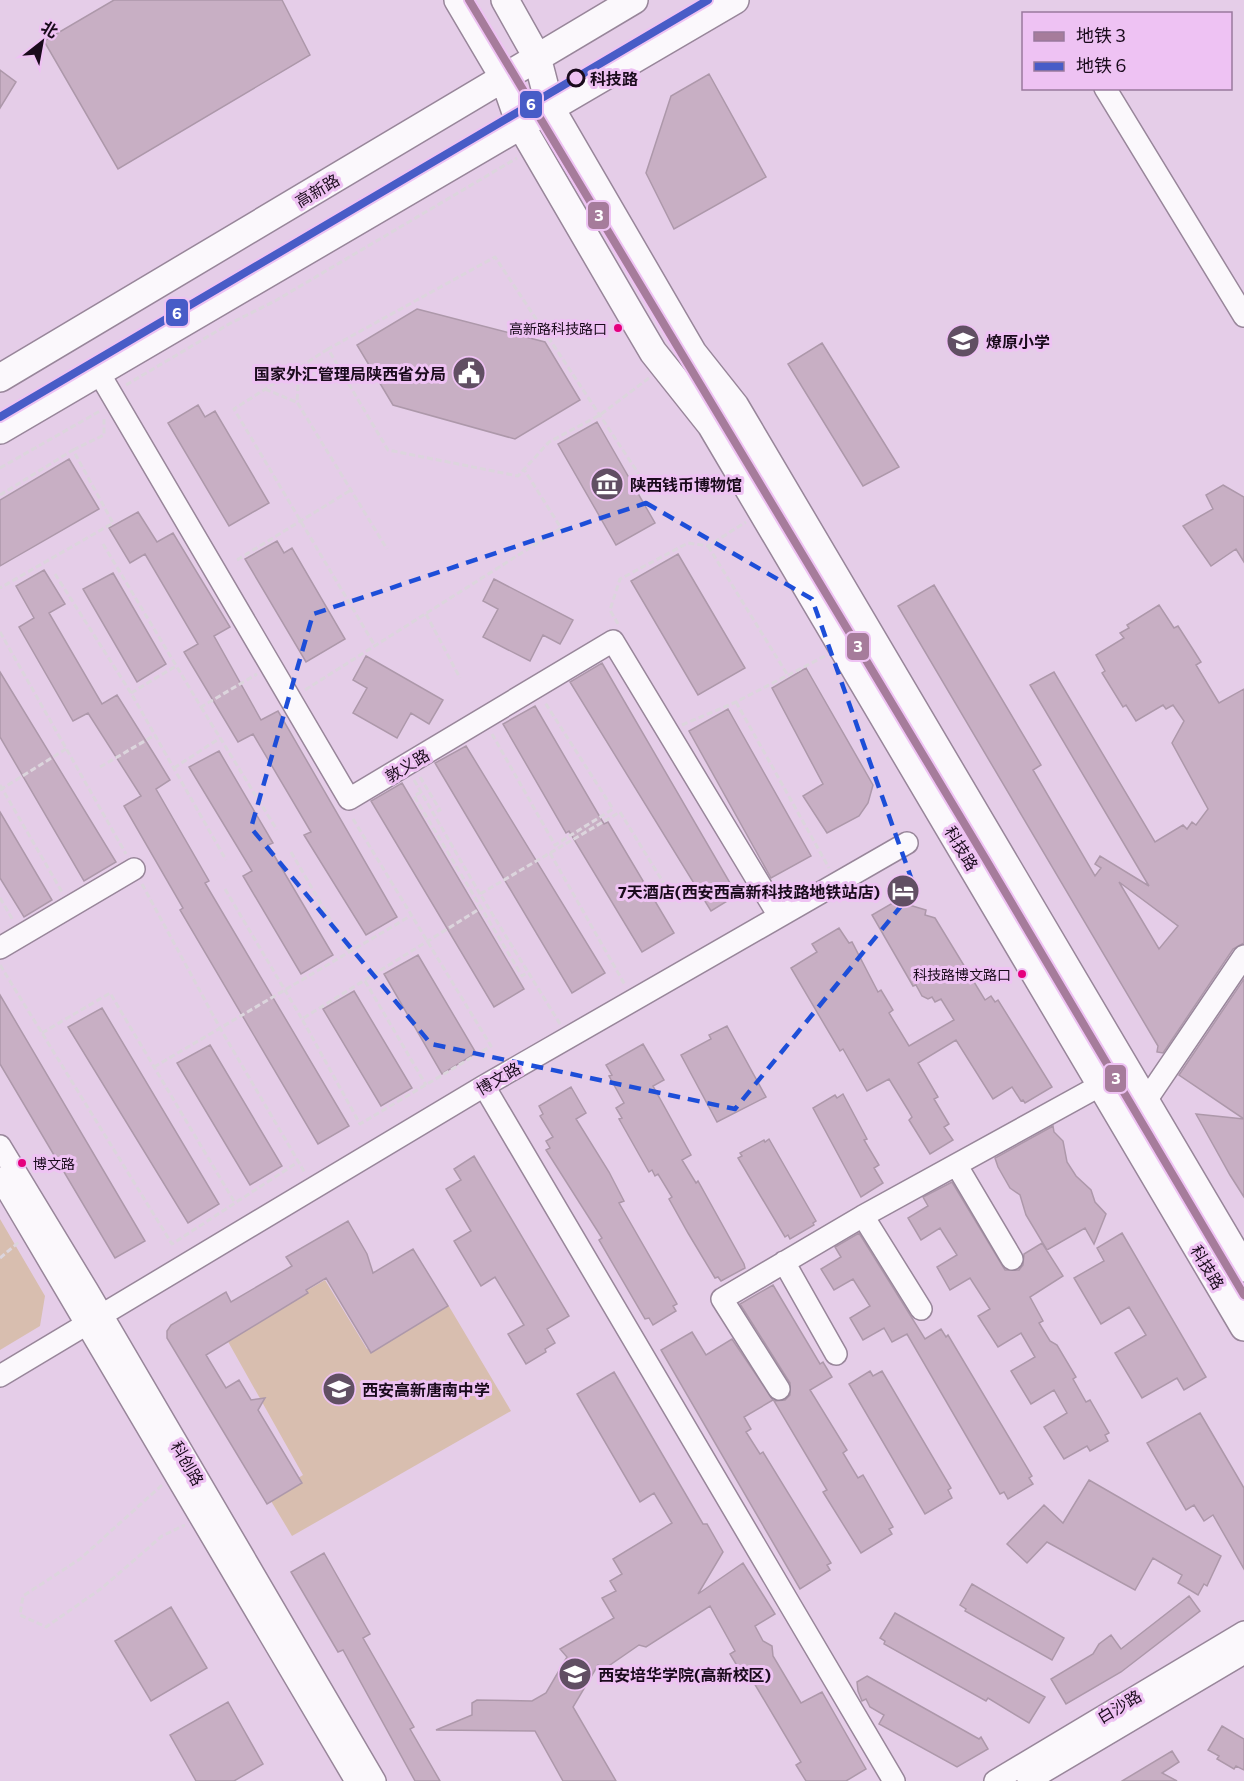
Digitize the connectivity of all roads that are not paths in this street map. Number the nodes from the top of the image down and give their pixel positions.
1 (458, 0) edge
2 (505, 0) edge
3 (634, 0) edge
4 (735, 0) edge
5 (537, 57) junction
6 (504, 78) junction
7 (1106, 90) edge
8 (550, 107) junction
9 (520, 124) junction
10 (1244, 316) edge
11 (0, 378) edge
12 (104, 392) junction
13 (0, 430) edge
14 (907, 843) dead end
15 (135, 869) road end
16 (779, 916) junction
17 (0, 948) edge
18 (1244, 957) edge
19 (1101, 1085) junction
20 (484, 1086) junction
21 (1145, 1102) junction
22 (0, 1146) edge
23 (957, 1166) junction
24 (0, 1178) edge
25 (863, 1216) junction
26 (1012, 1259) dead end
27 (784, 1262) junction
28 (1244, 1268) edge
29 (921, 1309) dead end
30 (93, 1319) junction
31 (1244, 1327) edge
32 (836, 1354) dead end
33 (0, 1376) edge
34 (779, 1389) dead end
35 (1244, 1632) edge
36 (1244, 1653) edge
37 (356, 1781) edge
38 (375, 1781) edge
39 (894, 1781) edge
40 (995, 1781) edge
41 (1028, 1781) edge

1 - 6 main road, 科技路
2 - 5 main road, 科技路
3 - 5 main road, 高新路
4 - 8 main road
5 - 6 main road, 高新路
5 - 8 main road, 科技路
6 - 9 main road, 科技路
6 - 11 main road, 高新路
7 - 10 street
8 - 9 main road
8 - 21 main road, 科技路
9 - 12 main road
9 - 19 main road, 科技路
12 - 13 main road
12 - 16 street, 敦义路
14 - 16 street, 博文路
15 - 17 street
16 - 20 street, 博文路
18 - 21 street
19 - 23 street
19 - 31 main road, 科技路
20 - 30 street, 博文路
20 - 39 street
21 - 28 main road, 科技路
22 - 30 street, 科创路
23 - 25 street
23 - 26 street
24 - 30 street, 科创路
25 - 27 street
25 - 29 street
27 - 32 street
27 - 34 street
30 - 33 street, 博文路
30 - 37 street, 科创路
30 - 38 street, 科创路
35 - 40 street, 白沙路
36 - 41 street, 白沙路

